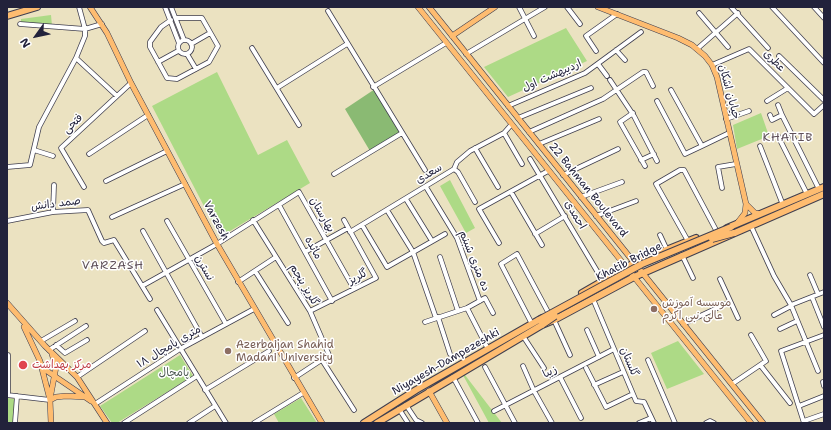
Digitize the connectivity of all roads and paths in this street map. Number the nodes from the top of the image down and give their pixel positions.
1 (37, 7) edge
2 (79, 7) edge
3 (90, 7) edge
4 (166, 7) edge
5 (171, 7) edge
6 (418, 7) edge
7 (429, 7) edge
8 (494, 7) edge
9 (519, 7) edge
10 (545, 7) edge
11 (567, 7) edge
12 (598, 7) edge
13 (731, 7) edge
14 (772, 7) edge
15 (814, 7) edge
16 (611, 9) edge
17 (94, 10) edge
18 (328, 11) dead end
19 (7, 12) edge
20 (19, 12) junction
21 (699, 13) dead end
22 (738, 13) junction
23 (617, 14) junction
24 (7, 16) edge
25 (176, 18) junction
26 (824, 18) edge
27 (525, 19) junction
28 (170, 20) junction
29 (20, 24) dead end
30 (102, 24) junction
31 (580, 24) dead end
32 (85, 29) junction
33 (641, 32) dead end
34 (716, 32) junction
35 (210, 33) junction
36 (452, 36) junction
37 (534, 36) dead end
38 (184, 40) junction
39 (179, 43) junction
40 (446, 43) junction
41 (192, 44) junction
42 (348, 44) junction
43 (252, 48) dead end
44 (728, 48) dead end
45 (768, 48) dead end
46 (697, 49) junction
47 (616, 50) junction
48 (178, 51) junction
49 (596, 51) dead end
50 (188, 54) junction
51 (466, 54) junction
52 (779, 56) dead end
53 (76, 58) junction
54 (625, 60) dead end
55 (158, 62) junction
56 (824, 63) edge
57 (598, 64) junction
58 (712, 65) junction
59 (196, 69) junction
60 (607, 76) dead end
61 (610, 80) dead end
62 (131, 83) junction
63 (653, 86) dead end
64 (373, 87) junction
65 (277, 88) junction
66 (591, 88) dead end
67 (788, 88) junction
68 (617, 90) junction
69 (671, 90) dead end
70 (117, 96) junction
71 (824, 100) edge
72 (656, 101) dead end
73 (767, 101) dead end
74 (778, 105) dead end
75 (824, 105) edge
76 (508, 106) junction
77 (749, 111) dead end
78 (633, 113) junction
79 (148, 115) junction
80 (770, 115) dead end
81 (782, 115) junction
82 (518, 118) junction
83 (600, 119) dead end
84 (726, 119) junction
85 (772, 120) junction
86 (299, 125) dead end
87 (511, 125) junction
88 (774, 125) dead end
89 (529, 132) junction
90 (402, 133) junction
91 (504, 133) junction
92 (729, 133) junction
93 (778, 136) dead end
94 (538, 144) junction
95 (702, 146) junction
96 (760, 146) dead end
97 (475, 148) junction
98 (618, 149) dead end
99 (34, 150) junction
100 (167, 151) junction
101 (89, 154) dead end
102 (654, 154) junction
103 (52, 156) dead end
104 (530, 159) dead end
105 (641, 160) junction
106 (657, 160) dead end
107 (522, 164) dead end
108 (736, 164) junction
109 (645, 166) dead end
110 (7, 167) edge
111 (454, 169) junction
112 (425, 170) dead end
113 (548, 171) junction
114 (334, 174) dead end
115 (540, 175) junction
116 (563, 175) junction
117 (106, 181) dead end
118 (622, 182) dead end
119 (185, 184) junction
120 (54, 185) dead end
121 (84, 187) dead end
122 (426, 187) junction
123 (498, 187) dead end
124 (722, 188) dead end
125 (822, 188) edge
126 (511, 192) junction
127 (807, 194) junction
128 (824, 194) edge
129 (581, 197) junction
130 (406, 198) junction
131 (636, 201) dead end
132 (475, 202) dead end
133 (746, 204) junction
134 (279, 205) junction
135 (783, 205) junction
136 (387, 210) junction
137 (53, 212) junction
138 (761, 214) junction
139 (565, 216) junction
140 (596, 216) junction
141 (112, 217) dead end
142 (253, 220) junction
143 (344, 220) dead end
144 (7, 221) edge
145 (167, 221) dead end
146 (362, 225) junction
147 (751, 226) junction
148 (349, 230) junction
149 (716, 230) junction
150 (732, 230) junction
151 (142, 231) dead end
152 (445, 234) dead end
153 (536, 234) junction
154 (660, 235) dead end
155 (326, 240) junction
156 (432, 241) junction
157 (688, 242) junction
158 (499, 243) dead end
159 (217, 244) junction
160 (542, 245) dead end
161 (668, 249) junction
162 (305, 252) junction
163 (413, 252) junction
164 (659, 253) junction
165 (682, 255) junction
166 (276, 257) junction
167 (440, 257) dead end
168 (189, 259) junction
169 (673, 259) junction
170 (634, 263) junction
171 (664, 263) junction
172 (626, 268) junction
173 (255, 271) junction
174 (166, 272) junction
175 (642, 273) junction
176 (810, 275) dead end
177 (634, 277) junction
178 (693, 278) dead end
179 (720, 279) dead end
180 (603, 281) junction
181 (238, 282) junction
182 (142, 286) junction
183 (354, 289) junction
184 (609, 290) junction
185 (824, 292) edge
186 (818, 294) junction
187 (812, 297) junction
188 (150, 299) dead end
189 (593, 299) junction
190 (332, 301) junction
191 (480, 301) junction
192 (730, 302) junction
193 (7, 303) edge
194 (791, 306) junction
195 (467, 308) junction
196 (254, 309) junction
197 (157, 310) dead end
198 (310, 311) junction
199 (458, 311) junction
200 (548, 312) junction
201 (493, 313) dead end
202 (774, 315) dead end
203 (437, 318) junction
204 (738, 318) dead end
205 (21, 320) junction
206 (554, 320) junction
207 (75, 321) dead end
208 (797, 321) junction
209 (425, 322) dead end
210 (540, 322) junction
211 (288, 323) dead end
212 (226, 324) junction
213 (532, 324) junction
214 (683, 324) junction
215 (86, 326) dead end
216 (824, 327) edge
217 (780, 329) dead end
218 (145, 330) dead end
219 (587, 330) dead end
220 (751, 335) dead end
221 (824, 335) edge
222 (523, 336) junction
223 (202, 337) junction
224 (87, 340) dead end
225 (41, 341) junction
226 (805, 341) junction
227 (56, 345) junction
228 (48, 349) junction
229 (180, 349) junction
230 (488, 349) junction
231 (614, 349) junction
232 (269, 351) dead end
233 (37, 352) junction
234 (450, 354) dead end
235 (8, 355) edge
236 (570, 355) dead end
237 (599, 356) junction
238 (322, 360) junction
239 (648, 360) dead end
240 (40, 361) junction
241 (523, 366) dead end
242 (761, 366) junction
243 (485, 367) dead end
244 (544, 368) dead end
245 (586, 368) dead end
246 (818, 371) dead end
247 (623, 372) junction
248 (54, 375) junction
249 (197, 376) junction
250 (77, 377) junction
251 (453, 377) junction
252 (560, 377) junction
253 (294, 378) junction
254 (732, 384) junction
255 (594, 385) junction
256 (205, 390) junction
257 (429, 391) junction
258 (534, 391) junction
259 (303, 392) junction
260 (633, 394) junction
261 (8, 395) edge
262 (17, 396) junction
263 (824, 396) edge
264 (87, 397) junction
265 (50, 400) junction
266 (790, 403) dead end
267 (95, 404) junction
268 (406, 405) junction
269 (506, 405) junction
270 (215, 406) junction
271 (798, 406) junction
272 (399, 409) junction
273 (354, 410) dead end
274 (494, 411) dead end
275 (824, 414) edge
276 (581, 418) dead end
277 (651, 418) junction
278 (381, 422) edge
279 (804, 422) edge
280 (16, 423) edge
281 (52, 423) edge
282 (107, 423) edge
283 (124, 423) edge
284 (189, 423) edge
285 (226, 423) edge
286 (254, 423) edge
287 (322, 423) edge
288 (364, 423) edge
289 (408, 423) edge
290 (422, 423) edge
291 (447, 423) edge
292 (478, 423) edge
293 (515, 423) edge
294 (552, 423) edge
295 (639, 423) edge
296 (654, 423) edge
297 (675, 423) edge
298 (706, 423) edge
299 (714, 423) edge
300 (751, 423) edge
301 (763, 423) edge

1 - 20 highway
2 - 32 street
3 - 17 main road, Varzesh
4 - 28 street
5 - 25 street
6 - 40 main road, 22 Bahman Boulevard
7 - 36 main road, 22 Bahman Boulevard
8 - 36 main road
9 - 27 street
10 - 27 street
11 - 31 street
12 - 16 main road, خیابان اشکان
13 - 22 street
14 - 56 street
15 - 26 street
16 - 23 main road, خیابان اشکان
17 - 30 main road, Varzesh
18 - 42 street
19 - 20 highway
20 - 24 highway
21 - 34 street
22 - 34 street
22 - 45 street
23 - 46 main road, خیابان اشکان
23 - 49 street
25 - 35 street
25 - 38 street
27 - 37 street
27 - 51 street
28 - 39 street
28 - 55 street
29 - 32 street
30 - 32 street
30 - 62 main road, Varzesh
32 - 53 street
33 - 47 street, اردیبهشت اول
34 - 44 street
34 - 46 street
35 - 41 street
35 - 59 street
36 - 51 main road, 22 Bahman Boulevard
38 - 39 street
38 - 41 street
39 - 48 street
40 - 64 street
40 - 87 main road, 22 Bahman Boulevard
41 - 50 street
42 - 64 street
42 - 65 street
43 - 65 street
46 - 58 main road, خیابان اشکان
47 - 54 street
47 - 57 street, اردیبهشت اول
48 - 50 street
48 - 55 street
50 - 59 street
51 - 76 main road, 22 Bahman Boulevard
52 - 71 street
53 - 70 street
53 - 99 street
55 - 59 street
57 - 60 street
57 - 76 street, اردیبهشت اول
58 - 67 street, عطری
58 - 84 main road, خیابان اشکان
61 - 68 street
62 - 70 street, فتحی
62 - 79 main road, Varzesh
63 - 68 street
64 - 90 street
65 - 86 street
66 - 82 street
67 - 73 street
67 - 75 street, عطری
68 - 78 street
68 - 89 street
69 - 95 street
70 - 121 street, فتحی
72 - 95 street
74 - 81 street
76 - 82 main road, 22 Bahman Boulevard
77 - 84 street
78 - 102 street
78 - 105 street
79 - 100 main road, Varzesh
79 - 101 street
80 - 85 street
81 - 85 street
81 - 125 street
82 - 89 main road, 22 Bahman Boulevard
83 - 94 street
84 - 92 main road, خیابان اشکان
85 - 88 street
87 - 91 street, سعدی
87 - 113 main road, 22 Bahman Boulevard
89 - 94 main road, 22 Bahman Boulevard
90 - 112 street
90 - 114 street
91 - 97 street, سعدی
91 - 107 street
92 - 95 street
92 - 108 main road, خیابان اشکان
93 - 127 street
94 - 116 main road, 22 Bahman Boulevard
96 - 135 street
97 - 111 street, سعدی
97 - 123 street
98 - 116 street
99 - 103 street
99 - 110 street
100 - 117 street
100 - 119 main road, Varzesh
102 - 105 street
102 - 106 street
104 - 115 street, احمدی
105 - 109 street
108 - 124 street
108 - 133 main road, خیابان اشکان
111 - 122 street, سعدی
111 - 132 street
113 - 115 street
113 - 172 main road, 22 Bahman Boulevard
115 - 126 street
115 - 139 street, احمدی
116 - 129 main road, 22 Bahman Boulevard
118 - 129 street
119 - 141 street
119 - 159 main road, Varzesh
120 - 137 street
122 - 130 street, سعدی
122 - 191 street, ده متری شبنم
125 - 127 highway
126 - 153 street
126 - 158 street
127 - 135 highway
128 - 147 highway
129 - 140 main road, 22 Bahman Boulevard
130 - 136 street, سعدی
130 - 156 street
131 - 140 street
133 - 138 main road
133 - 150 main road
134 - 142 street, بهارستان
134 - 155 street, بهارستان
134 - 162 street, مائده
135 - 138 highway
136 - 146 street, سعدی
136 - 163 street
137 - 144 street, صمد دانش
137 - 182 street, صمد دانش
138 - 150 highway
139 - 153 street
139 - 180 street, احمدی
140 - 170 main road, 22 Bahman Boulevard
142 - 159 street, بهارستان
142 - 166 street, گلریز پنجم
143 - 148 street, گلریز
145 - 168 street, نسترن
146 - 148 street, سعدی
146 - 163 street
147 - 150 highway
147 - 194 street
148 - 155 street, سعدی
148 - 183 street, گلریز
149 - 150 highway
149 - 157 highway
149 - 157 street
150 - 165 highway
150 - 210 highway, Khatib Bridge, bridge
151 - 174 street
152 - 156 street
153 - 160 street
154 - 161 street
155 - 162 street, سعدی
155 - 183 street, بهارستان
156 - 163 street
157 - 161 highway
159 - 168 street, بهارستان
159 - 181 main road, Varzesh
161 - 164 highway
161 - 169 highway
162 - 190 street, مائده
163 - 203 street
164 - 170 highway
164 - 171 highway
165 - 169 highway
165 - 178 street
166 - 173 street
166 - 198 street, گلریز پنجم
167 - 199 street
168 - 174 street, بهارستان
168 - 212 street, نسترن
169 - 171 highway
170 - 172 highway
170 - 175 main road, 22 Bahman Boulevard
171 - 175 highway
172 - 177 main road, 22 Bahman Boulevard
172 - 180 highway
173 - 181 street
173 - 211 street
174 - 182 street, بهارستان
174 - 223 street
175 - 177 highway
175 - 214 main road, 22 Bahman Boulevard
176 - 186 street
177 - 184 highway
177 - 300 main road, 22 Bahman Boulevard
179 - 192 street
180 - 184 highway
180 - 200 highway
181 - 196 main road, Varzesh
182 - 188 street, صمد دانش
183 - 190 street, گلریز
184 - 189 highway
185 - 186 street
186 - 187 street
187 - 194 street
187 - 216 street
189 - 206 highway
189 - 231 street, گلستان
190 - 198 street, گلریز
191 - 195 street
191 - 201 street
192 - 204 street
192 - 214 street
193 - 205 main road
194 - 202 street
194 - 208 street
195 - 199 street
195 - 230 street
196 - 212 street, ۱۸ متری پامچال
196 - 253 main road, Varzesh
197 - 229 street
198 - 238 street, گلریز پنجم
199 - 203 street
200 - 210 highway
200 - 213 street
203 - 209 street
203 - 234 street
205 - 225 main road
205 - 233 main road
206 - 210 highway
206 - 236 street
207 - 225 street
208 - 217 street
208 - 226 street
210 - 213 highway, Niyayesh-Dampezeshki
210 - 222 highway, Niyayesh-Dampezeshki
212 - 223 street, ۱۸ متری پامچال
213 - 230 highway, Niyayesh-Dampezeshki
214 - 254 main road, 22 Bahman Boulevard
215 - 227 street
218 - 250 street
219 - 237 street
220 - 242 street
221 - 226 street
222 - 244 street
222 - 251 highway, Niyayesh-Dampezeshki
223 - 229 street, ۱۸ متری پامچال
224 - 227 street
225 - 228 main road
226 - 246 street
226 - 271 street
227 - 228 street
228 - 233 main road
228 - 248 main road
228 - 250 main road
229 - 249 street
229 - 267 street, ۱۸ متری پامچال
230 - 288 highway, Niyayesh-Dampezeshki
231 - 237 street, زیبا
231 - 247 street, گلستان
232 - 256 street
233 - 240 main road
235 - 261 street
237 - 252 street, زیبا
238 - 253 street
238 - 273 street
239 - 297 street
240 - 248 main road
240 - 265 main road
241 - 258 street
242 - 254 street
242 - 266 street
243 - 269 street
245 - 255 street
247 - 255 street
247 - 260 street, گلستان
248 - 264 main road
248 - 265 main road
249 - 256 street
249 - 283 street
250 - 267 main road
251 - 257 highway, Niyayesh-Dampezeshki
251 - 292 street
252 - 258 street, زیبا
252 - 276 street
253 - 259 main road, Varzesh
254 - 301 main road, 22 Bahman Boulevard
255 - 260 street
256 - 270 street
257 - 268 highway, Niyayesh-Dampezeshki
257 - 291 main road
258 - 269 street, زیبا
258 - 294 street
259 - 286 street
259 - 287 main road, Varzesh
260 - 277 street, گلستان
261 - 262 street
262 - 265 street
262 - 280 street
263 - 271 street
264 - 265 main road
264 - 267 main road
265 - 281 main road
267 - 282 main road
268 - 272 highway, Niyayesh-Dampezeshki
268 - 290 street
269 - 274 street, زیبا
269 - 293 street
270 - 284 street
270 - 285 street
271 - 279 street
272 - 278 highway, Niyayesh-Dampezeshki
272 - 289 street
275 - 279 street
277 - 295 street
277 - 296 street, گلستان
298 - 299 street

